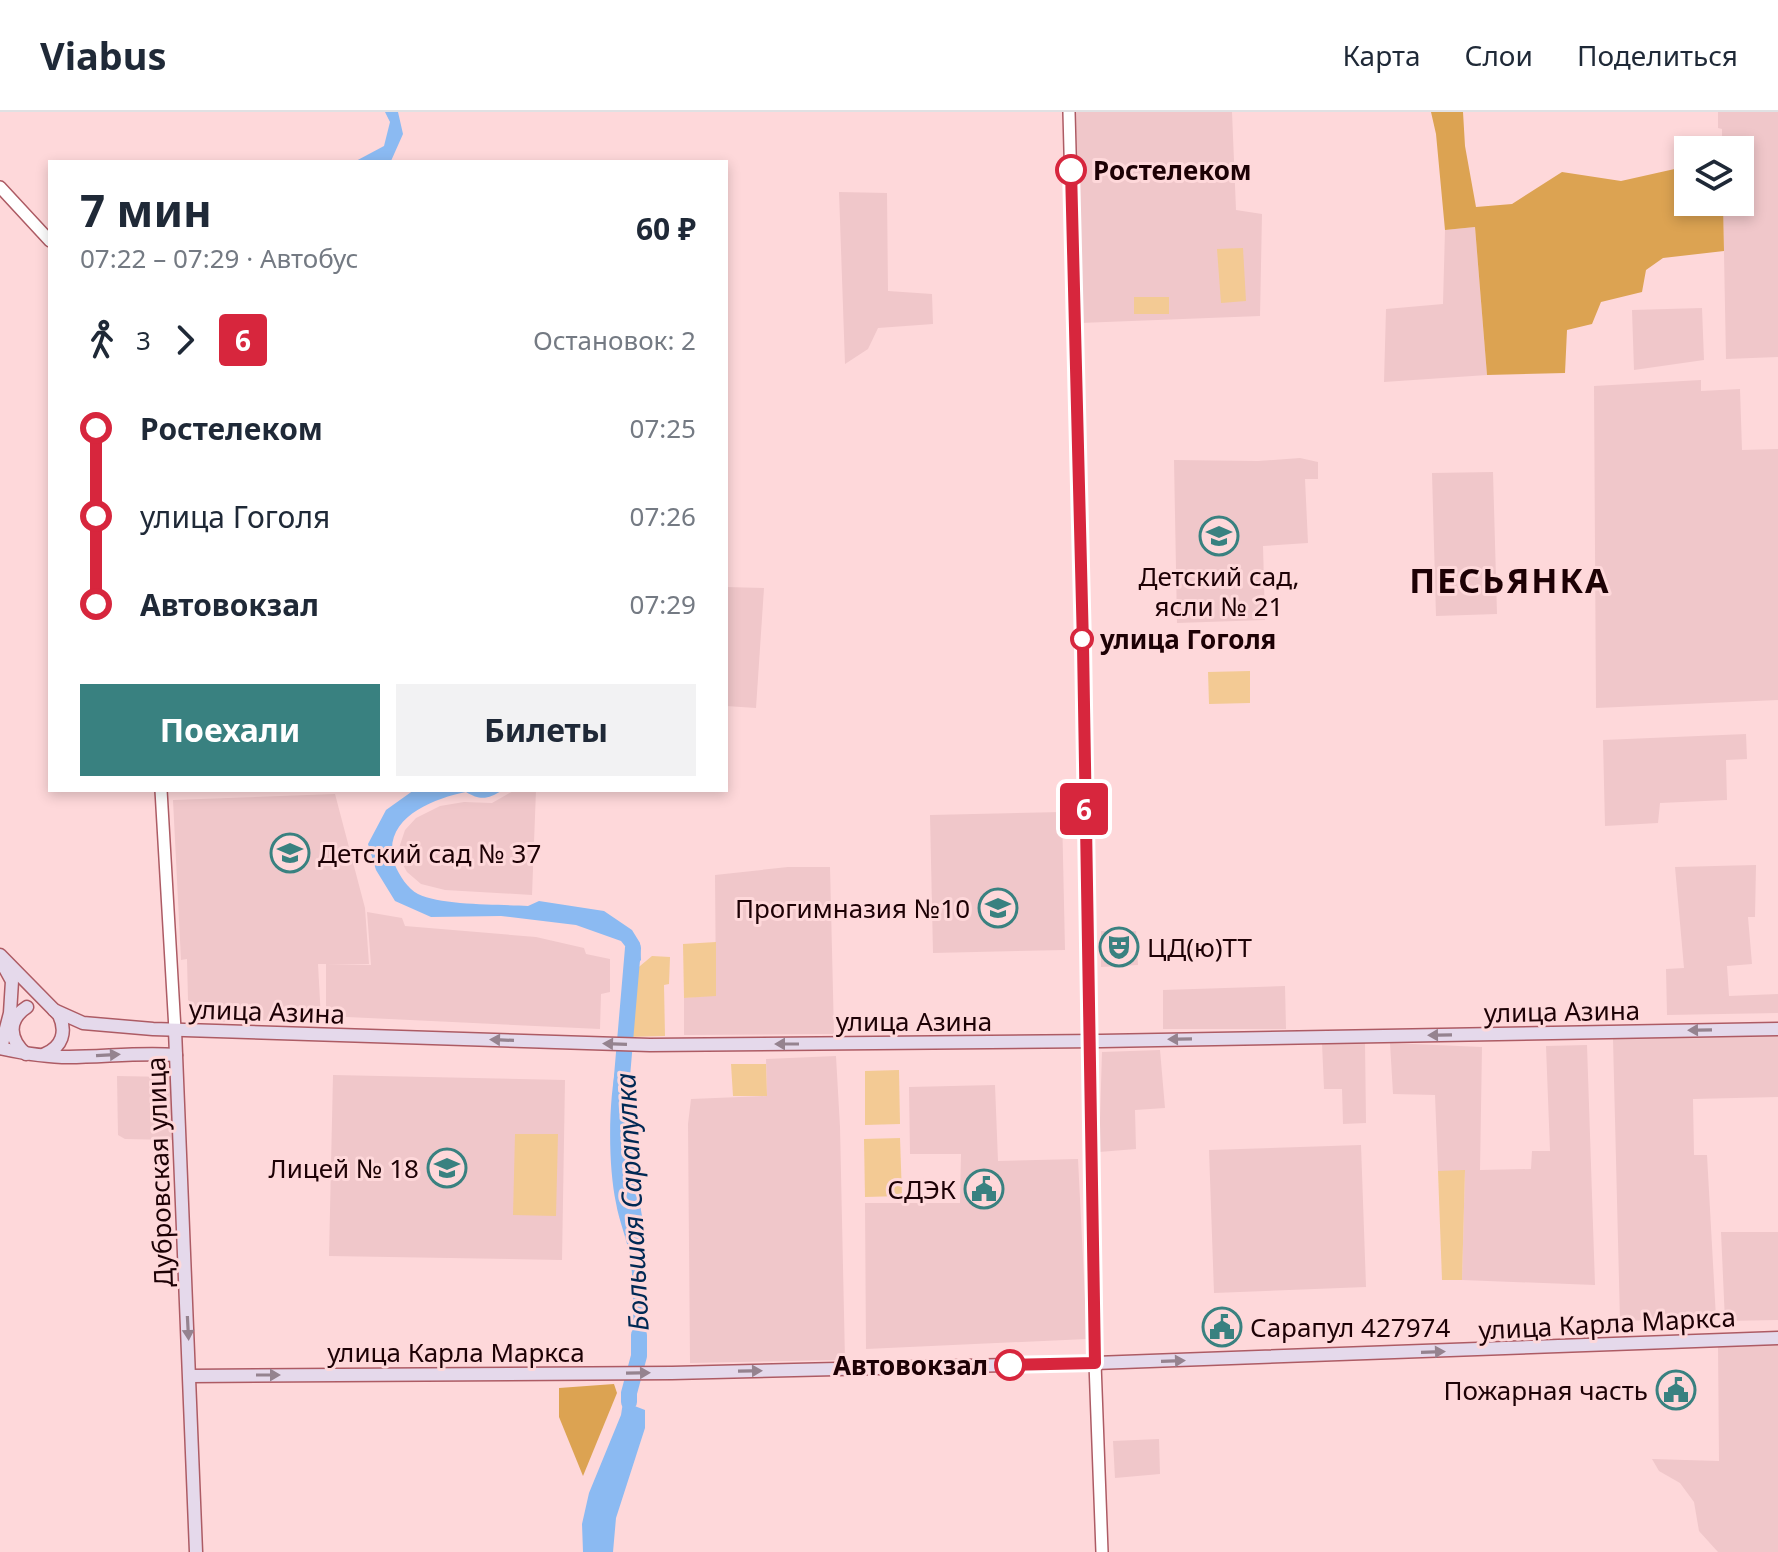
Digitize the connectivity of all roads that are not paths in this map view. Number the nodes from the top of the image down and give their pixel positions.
1 (1069, 112) edge
2 (0, 187) edge
3 (48, 239) edge
4 (161, 792) edge
5 (0, 958) edge
6 (27, 1007) junction
7 (51, 1008) junction
8 (5, 1015) edge
9 (1778, 1029) edge
10 (175, 1030) junction
11 (1089, 1041) junction
12 (0, 1048) edge
13 (26, 1054) junction
14 (41, 1055) junction
15 (176, 1055) junction
16 (1778, 1338) edge
17 (1095, 1363) junction
18 (190, 1376) junction
19 (196, 1552) edge
20 (1102, 1552) edge

1 - 11 street
2 - 3 street
4 - 10 street, Дубровская улица
5 - 7 main road
5 - 8 main road
6 - 7 main road
6 - 8 main road
6 - 13 main road
7 - 10 main road, улица Азина
7 - 14 main road
8 - 12 main road
9 -> 11 main road, улица Азина
11 -> 10 main road, улица Азина
10 - 15 main road, Дубровская улица
11 - 17 street
12 - 13 main road
13 - 14 main road
14 -> 15 main road, улица Азина
15 -> 18 main road, Дубровская улица
17 -> 16 main road, улица Карла Маркса
18 -> 17 main road, улица Карла Маркса
17 - 20 street
18 - 19 main road, Дубровская улица

